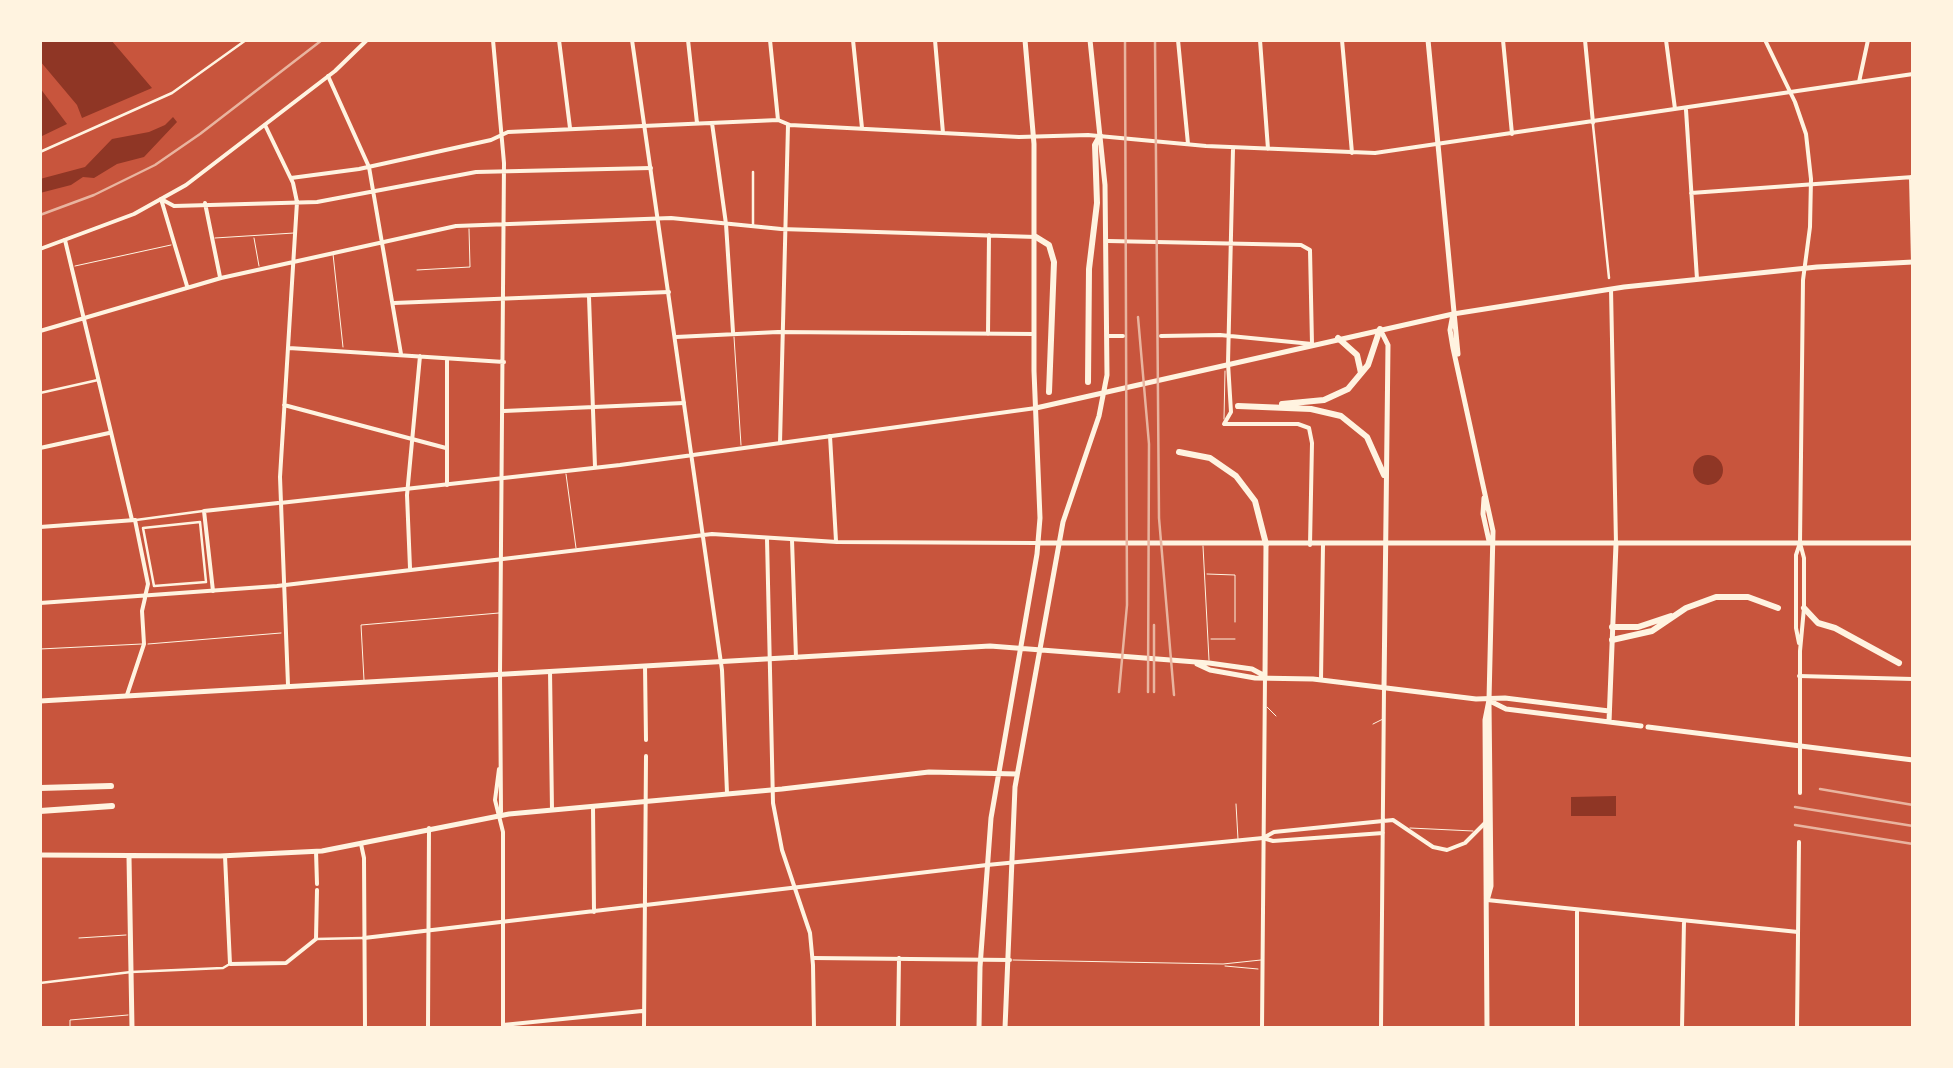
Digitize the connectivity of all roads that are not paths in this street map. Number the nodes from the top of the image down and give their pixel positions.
1 (246, 40) edge
2 (367, 40) edge
3 (492, 40) edge
4 (559, 40) edge
5 (632, 40) edge
6 (688, 40) edge
7 (770, 40) edge
8 (853, 40) edge
9 (935, 40) edge
10 (1025, 40) edge
11 (1090, 40) edge
12 (1178, 40) edge
13 (1260, 40) edge
14 (1342, 40) edge
15 (1428, 40) edge
16 (1503, 40) edge
17 (1585, 40) edge
18 (1666, 40) edge
19 (1764, 40) edge
20 (1868, 40) edge
21 (1913, 74) edge
22 (328, 76) junction
23 (1859, 82) junction
24 (1791, 94) junction
25 (1686, 110) junction
26 (1676, 112) junction
27 (778, 120) junction
28 (1593, 122) junction
29 (697, 123) junction
30 (712, 123) junction
31 (788, 124) junction
32 (265, 125) junction
33 (645, 126) junction
34 (570, 128) junction
35 (862, 128) junction
36 (944, 133) junction
37 (1512, 134) junction
38 (502, 135) junction
39 (1034, 136) junction
40 (1100, 136) junction
41 (1188, 144) junction
42 (1438, 144) junction
43 (1233, 148) junction
44 (1268, 149) junction
45 (40, 152) edge
46 (1352, 153) junction
47 (368, 167) junction
48 (651, 168) junction
49 (504, 170) junction
50 (753, 172) dead end
51 (1912, 177) edge
52 (291, 178) junction
53 (1810, 184) junction
54 (372, 192) junction
55 (1691, 193) junction
56 (161, 199) junction
57 (296, 202) junction
58 (205, 203) junction
59 (658, 219) junction
60 (726, 224) junction
61 (468, 226) junction
62 (503, 226) junction
63 (753, 227) junction
64 (786, 230) junction
65 (296, 233) junction
66 (990, 234) junction
67 (253, 236) junction
68 (1036, 237) junction
69 (212, 239) junction
70 (65, 240) junction
71 (1107, 241) junction
72 (382, 242) junction
73 (1230, 243) junction
74 (174, 244) junction
75 (40, 249) edge
76 (333, 253) junction
77 (294, 262) junction
78 (1913, 262) edge
79 (72, 267) junction
80 (1804, 269) junction
81 (260, 270) junction
82 (417, 270) dead end
83 (220, 278) junction
84 (1609, 278) dead end
85 (1697, 279) junction
86 (187, 287) junction
87 (1611, 289) junction
88 (669, 292) junction
89 (589, 296) junction
90 (503, 300) junction
91 (394, 303) junction
92 (1453, 314) junction
93 (85, 318) junction
94 (1380, 329) junction
95 (40, 330) edge
96 (782, 332) junction
97 (733, 333) junction
98 (988, 334) junction
99 (1034, 334) junction
100 (1108, 336) junction
101 (1123, 336) dead end
102 (1161, 336) dead end
103 (676, 337) junction
104 (1229, 337) junction
105 (1338, 338) junction
106 (1312, 344) junction
107 (288, 348) junction
108 (343, 350) junction
109 (401, 354) junction
110 (420, 356) junction
111 (448, 358) junction
112 (504, 362) junction
113 (1228, 363) junction
114 (1362, 374) junction
115 (99, 380) junction
116 (1088, 382) dead end
117 (1105, 391) junction
118 (1048, 392) dead end
119 (40, 393) edge
120 (686, 403) junction
121 (284, 406) junction
122 (593, 406) junction
123 (1238, 406) dead end
124 (1251, 406) junction
125 (1036, 408) junction
126 (504, 411) junction
127 (111, 432) junction
128 (830, 436) junction
129 (412, 440) junction
130 (780, 443) junction
131 (40, 448) edge
132 (446, 448) junction
133 (741, 448) junction
134 (1179, 452) dead end
135 (693, 455) junction
136 (595, 468) junction
137 (566, 471) junction
138 (1384, 476) junction
139 (503, 478) junction
140 (447, 485) junction
141 (408, 489) junction
142 (280, 503) junction
143 (204, 511) junction
144 (134, 520) junction
145 (40, 527) edge
146 (702, 535) junction
147 (767, 538) junction
148 (792, 540) junction
149 (836, 542) junction
150 (1038, 543) junction
151 (1059, 543) junction
152 (1800, 543) junction
153 (1913, 543) edge
154 (1202, 544) junction
155 (1266, 544) junction
156 (1310, 544) junction
157 (1323, 544) junction
158 (1490, 544) junction
159 (1616, 544) junction
160 (1383, 545) junction
161 (576, 548) junction
162 (503, 558) junction
163 (410, 568) junction
164 (1204, 574) junction
165 (206, 582) joint
166 (282, 585) junction
167 (213, 591) junction
168 (146, 597) junction
169 (40, 604) edge
170 (1778, 608) dead end
171 (1804, 608) junction
172 (502, 613) junction
173 (1676, 614) junction
174 (1235, 622) dead end
175 (1612, 627) junction
176 (285, 633) junction
177 (1208, 638) junction
178 (1235, 639) dead end
179 (1612, 640) junction
180 (144, 644) junction
181 (1800, 646) junction
182 (1021, 648) junction
183 (40, 649) edge
184 (1040, 650) junction
185 (796, 658) junction
186 (770, 660) junction
187 (720, 662) junction
188 (1193, 662) junction
189 (1210, 663) junction
190 (1899, 663) dead end
191 (646, 666) junction
192 (500, 672) junction
193 (550, 672) junction
194 (1265, 676) junction
195 (1799, 676) junction
196 (1913, 679) edge
197 (364, 680) junction
198 (1321, 680) junction
199 (288, 685) junction
200 (1384, 688) junction
201 (127, 695) junction
202 (40, 700) edge
203 (1489, 700) junction
204 (1265, 704) junction
205 (1609, 711) junction
206 (1276, 716) dead end
207 (1384, 718) junction
208 (1609, 722) junction
209 (1372, 724) dead end
210 (646, 740) dead end
211 (1800, 746) junction
212 (646, 756) dead end
213 (1913, 760) edge
214 (998, 772) junction
215 (1017, 774) junction
216 (112, 786) dead end
217 (40, 788) edge
218 (773, 789) junction
219 (727, 793) junction
220 (1800, 793) dead end
221 (646, 803) junction
222 (1236, 804) dead end
223 (112, 806) dead end
224 (592, 807) junction
225 (552, 810) junction
226 (40, 811) edge
227 (500, 816) junction
228 (1383, 822) junction
229 (1485, 823) junction
230 (1407, 827) junction
231 (429, 828) junction
232 (1383, 832) junction
233 (1476, 833) junction
234 (1263, 838) junction
235 (1238, 842) junction
236 (1800, 842) dead end
237 (361, 844) junction
238 (316, 851) junction
239 (40, 855) edge
240 (129, 856) junction
241 (226, 856) junction
242 (1011, 862) junction
243 (987, 866) junction
244 (796, 888) junction
245 (1488, 900) junction
246 (645, 907) junction
247 (1577, 910) junction
248 (594, 912) junction
249 (1684, 921) junction
250 (503, 923) junction
251 (429, 930) junction
252 (1798, 932) junction
253 (130, 934) junction
254 (79, 938) dead end
255 (364, 938) junction
256 (316, 939) junction
257 (813, 958) junction
258 (899, 958) junction
259 (981, 959) junction
260 (1010, 960) junction
261 (1262, 960) junction
262 (230, 964) junction
263 (1222, 964) junction
264 (1262, 969) junction
265 (131, 972) junction
266 (40, 982) edge
267 (644, 1011) junction
268 (131, 1014) junction
269 (503, 1027) edge
270 (70, 1028) edge
271 (132, 1028) edge
272 (364, 1028) edge
273 (428, 1028) edge
274 (644, 1028) edge
275 (814, 1028) edge
276 (898, 1028) edge
277 (980, 1028) edge
278 (1005, 1028) edge
279 (1262, 1028) edge
280 (1381, 1028) edge
281 (1487, 1028) edge
282 (1577, 1028) edge
283 (1682, 1028) edge
284 (1797, 1028) edge

1 - 45 street
2 - 22 street
3 - 38 street
4 - 34 street
5 - 33 street
6 - 29 street
7 - 27 street
8 - 35 street
9 - 36 street
10 - 39 main road
11 - 40 main road
12 - 41 street
13 - 44 street
14 - 46 street
15 - 42 main road
16 - 37 street
17 - 28 street
18 - 26 street
19 - 24 street
20 - 23 street
21 - 23 street
22 - 32 street
22 - 47 street
23 - 24 street
24 - 25 street
24 - 53 street
25 - 26 street
25 - 55 street
26 - 28 street
27 - 30 street
27 - 31 street
28 - 37 street
28 - 84 street
29 - 30 street
29 - 33 street
30 - 60 street
31 - 35 street
31 - 64 street
32 - 52 street
32 - 56 street
33 - 34 street
33 - 48 street
34 - 38 street
35 - 36 street
36 - 39 street
37 - 42 street
38 - 47 street
38 - 49 street
39 - 40 street
39 - 68 main road
40 - 41 street
40 - 71 main road
40 - 116 highway
41 - 43 street
42 - 46 street
42 - 92 main road
43 - 44 street
43 - 73 street
44 - 46 street
47 - 52 street
47 - 54 street
48 - 49 street
48 - 59 street
49 - 54 street
49 - 62 street
50 - 63 street
51 - 53 street
51 - 78 street
52 - 57 street
53 - 55 street
53 - 80 street
54 - 57 street
54 - 72 street
55 - 85 street
56 - 58 street
56 - 70 street
56 - 74 street
57 - 58 street
57 - 65 street
58 - 69 street
59 - 60 street
59 - 62 street
59 - 88 street
60 - 63 street
60 - 97 street
61 - 62 street
61 - 72 street
61 - 82 lane
62 - 90 street
63 - 64 street
64 - 66 street
64 - 96 street
65 - 67 lane
65 - 77 street
66 - 68 street
66 - 98 street
67 - 69 lane
67 - 81 lane
68 - 99 main road
68 - 118 highway
69 - 83 street
70 - 75 street
70 - 79 street
71 - 73 street
71 - 100 main road
72 - 76 street
72 - 91 street
73 - 104 street
73 - 106 street
74 - 79 lane
74 - 86 street
76 - 77 street
76 - 108 lane
77 - 81 street
77 - 107 street
78 - 80 main road
79 - 93 street
80 - 85 main road
80 - 152 street
81 - 83 street
83 - 86 street
85 - 87 main road
86 - 93 street
87 - 92 main road
87 - 159 street
88 - 89 street
88 - 103 street
89 - 90 street
89 - 122 street
90 - 91 street
90 - 112 street
91 - 109 street
92 - 94 main road
92 - 158 main road
93 - 95 street
93 - 115 street
94 - 105 main road
94 - 114 highway
94 - 138 main road
96 - 97 street
96 - 98 street
96 - 130 street
97 - 103 street
97 - 133 lane
98 - 99 street
99 - 125 main road
100 - 101 street
100 - 117 main road
102 - 104 street
103 - 120 street
104 - 106 street
104 - 113 street
105 - 106 main road
105 - 114 highway
106 - 113 main road
107 - 108 street
107 - 121 street
108 - 109 street
109 - 110 street
110 - 111 street
110 - 129 street
111 - 112 street
111 - 132 street
112 - 126 street
113 - 117 main road
113 - 156 street
114 - 124 highway
115 - 119 street
115 - 127 street
117 - 125 main road
117 - 151 main road
120 - 122 street
120 - 135 street
121 - 129 street
121 - 142 street
122 - 126 street
122 - 136 street
123 - 124 highway
124 - 138 highway
125 - 128 street
125 - 150 main road
126 - 139 street
127 - 131 street
127 - 144 street
128 - 130 street
128 - 149 street
129 - 132 street
129 - 141 street
130 - 133 street
132 - 140 street
133 - 135 street
134 - 155 highway
135 - 136 street
135 - 146 street
136 - 137 street
137 - 139 street
137 - 161 lane
138 - 160 main road
139 - 140 street
139 - 162 street
140 - 141 street
141 - 142 street
141 - 163 street
142 - 143 street
142 - 166 street
143 - 144 street
143 - 167 street
144 - 145 street
144 - 168 street
146 - 147 street
146 - 161 street
146 - 187 street
147 - 148 street
147 - 186 street
148 - 149 street
148 - 185 street
149 - 150 street
150 - 151 main road
150 - 182 main road
151 - 154 main road
151 - 184 main road
152 - 153 main road
152 - 159 main road
152 - 171 street
152 - 181 street
154 - 155 main road
154 - 164 lane
155 - 156 main road
155 - 194 main road
156 - 157 main road
157 - 160 main road
157 - 198 street
158 - 159 main road
158 - 160 main road
158 - 203 main road
159 - 175 main road
160 - 200 main road
161 - 162 street
162 - 163 street
162 - 172 street
163 - 166 street
164 - 174 lane
164 - 177 lane
165 - 165 street
166 - 167 street
166 - 176 street
167 - 168 street
168 - 169 street
168 - 180 street
170 - 173 highway
171 - 181 street
171 - 190 highway
172 - 192 street
172 - 197 lane
173 - 175 highway
173 - 179 highway
175 - 179 main road
176 - 180 lane
176 - 199 street
177 - 178 lane
177 - 189 lane
179 - 205 main road
180 - 183 lane
180 - 201 street
181 - 195 street
182 - 184 main road
182 - 185 main road
182 - 214 main road
184 - 188 main road
184 - 215 main road
185 - 186 main road
186 - 187 main road
186 - 218 street
187 - 191 main road
187 - 219 street
188 - 189 main road
188 - 194 main road
189 - 194 main road
191 - 193 main road
191 - 210 street
192 - 193 main road
192 - 197 main road
192 - 227 street
193 - 225 street
194 - 198 main road
194 - 204 street
195 - 196 street
195 - 211 street
197 - 199 main road
198 - 200 main road
199 - 201 main road
200 - 203 main road
200 - 207 street
201 - 202 main road
203 - 205 main road
203 - 208 main road
203 - 229 main road
203 - 245 main road
204 - 206 lane
204 - 234 street
205 - 208 main road
207 - 209 lane
207 - 228 street
208 - 211 main road
211 - 213 main road
211 - 220 street
212 - 221 street
214 - 215 main road
214 - 218 main road
214 - 243 main road
215 - 242 main road
216 - 217 highway
218 - 219 main road
218 - 244 street
219 - 221 main road
221 - 224 main road
221 - 246 street
222 - 235 lane
223 - 226 highway
224 - 225 main road
224 - 248 street
225 - 227 main road
227 - 231 main road
227 - 250 street
228 - 230 street
228 - 232 street
228 - 234 street
229 - 233 street
229 - 245 main road
230 - 233 lane
230 - 233 street
231 - 237 main road
231 - 251 street
232 - 234 street
232 - 280 street
234 - 235 street
234 - 261 street
235 - 242 street
236 - 252 street
237 - 238 main road
237 - 255 street
238 - 241 main road
238 - 256 street
239 - 240 main road
240 - 241 main road
240 - 253 main road
241 - 262 street
242 - 243 street
242 - 260 main road
243 - 244 street
243 - 259 main road
244 - 246 street
244 - 257 street
245 - 247 street
245 - 281 main road
246 - 248 street
246 - 267 street
247 - 249 street
247 - 282 street
248 - 250 street
249 - 252 street
249 - 283 street
250 - 251 street
250 - 269 street
251 - 255 street
251 - 273 street
252 - 284 street
253 - 254 lane
253 - 265 main road
255 - 256 street
255 - 272 street
256 - 262 street
257 - 258 street
257 - 275 street
258 - 259 street
258 - 276 street
259 - 260 street
259 - 277 main road
260 - 263 lane
260 - 278 main road
261 - 263 lane
261 - 264 street
262 - 265 street
263 - 264 lane
264 - 279 street
265 - 266 street
265 - 268 main road
267 - 269 street
267 - 274 street
268 - 270 lane
268 - 271 main road

